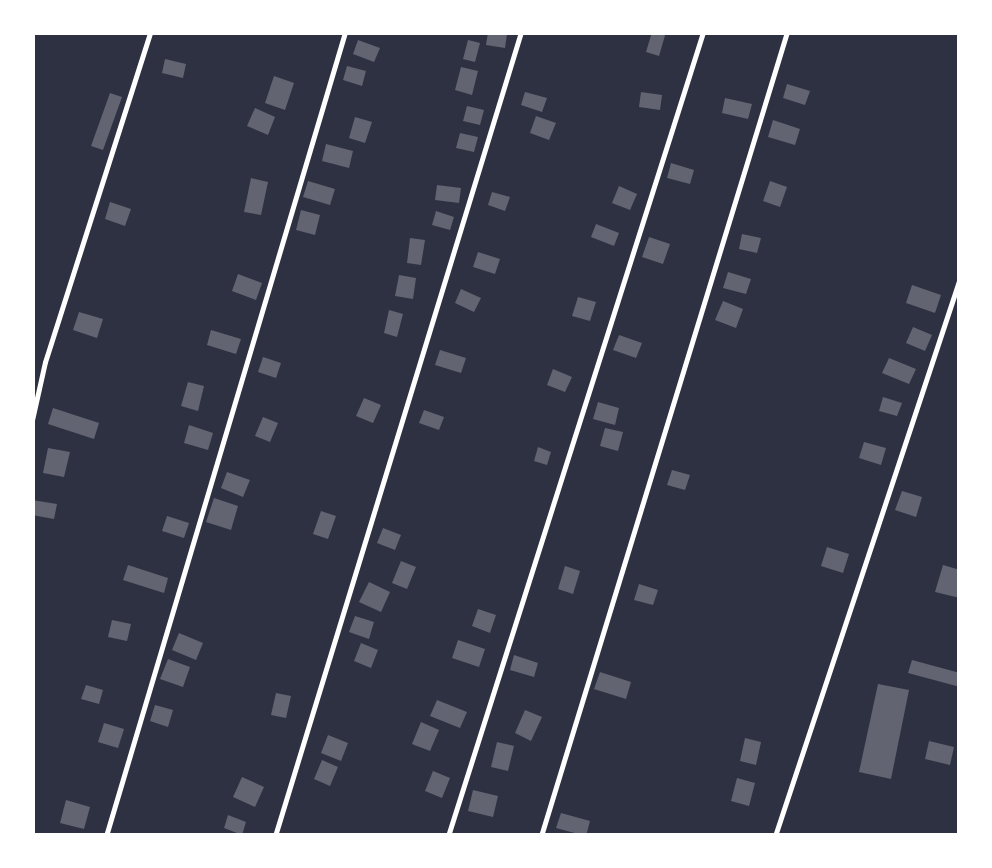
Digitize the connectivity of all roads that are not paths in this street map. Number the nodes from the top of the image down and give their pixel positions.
1 (150, 32) edge
2 (345, 32) edge
3 (521, 32) edge
4 (703, 32) edge
5 (787, 32) edge
6 (960, 278) edge
7 (32, 420) edge
8 (106, 836) edge
9 (274, 836) edge
10 (448, 836) edge
11 (541, 836) edge
12 (775, 836) edge

1 - 7 street
2 - 8 street
3 - 9 street
4 - 10 street
5 - 11 street
6 - 12 street

